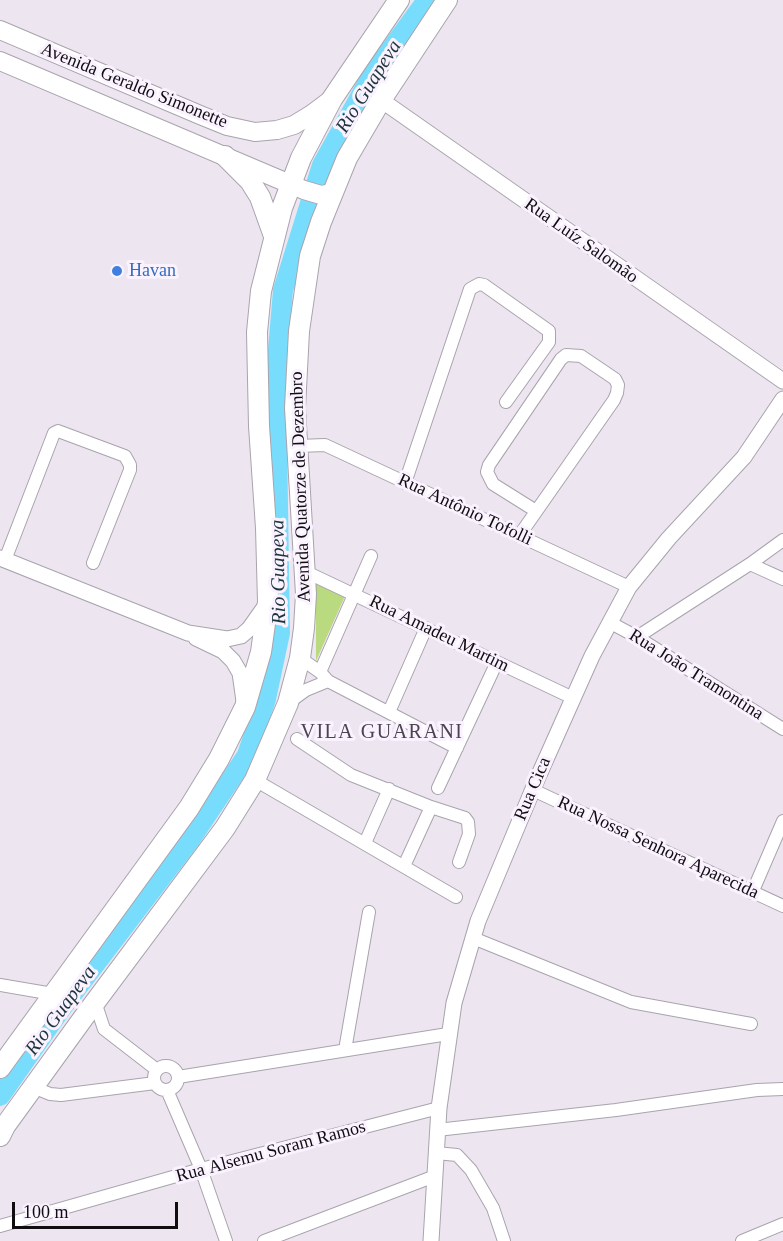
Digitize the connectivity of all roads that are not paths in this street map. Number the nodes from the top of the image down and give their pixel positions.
1 (399, 0) edge
2 (447, 0) edge
3 (0, 30) edge
4 (0, 61) edge
5 (332, 99) junction
6 (381, 100) junction
7 (200, 115) junction
8 (195, 144) junction
9 (225, 156) junction
10 (312, 191) junction
11 (274, 236) junction
12 (783, 381) edge
13 (783, 399) edge
14 (506, 402) dead end
15 (298, 446) junction
16 (405, 483) junction
17 (536, 511) junction
18 (519, 536) junction
19 (783, 540) edge
20 (371, 556) dead end
21 (3, 559) edge
22 (93, 563) dead end
23 (750, 564) junction
24 (304, 570) junction
25 (783, 579) edge
26 (628, 587) junction
27 (355, 593) junction
28 (268, 602) junction
29 (609, 622) junction
30 (426, 628) junction
31 (188, 633) junction
32 (637, 637) junction
33 (300, 658) junction
34 (497, 662) junction
35 (324, 676) junction
36 (573, 698) junction
37 (288, 703) junction
38 (245, 707) junction
39 (389, 712) junction
40 (783, 729) edge
41 (297, 739) dead end
42 (457, 748) junction
43 (255, 780) junction
44 (438, 788) dead end
45 (389, 789) junction
46 (533, 790) junction
47 (431, 807) junction
48 (783, 821) edge
49 (365, 843) junction
50 (459, 862) dead end
51 (404, 866) junction
52 (752, 893) junction
53 (456, 897) dead end
54 (783, 906) edge
55 (369, 912) dead end
56 (473, 938) junction
57 (0, 985) edge
58 (54, 994) junction
59 (95, 1002) junction
60 (751, 1024) dead end
61 (104, 1029) junction
62 (74, 1031) junction
63 (448, 1034) junction
64 (345, 1050) junction
65 (0, 1068) edge
66 (156, 1076) junction
67 (178, 1077) junction
68 (33, 1087) junction
69 (783, 1089) edge
70 (166, 1090) junction
71 (439, 1108) junction
72 (437, 1130) junction
73 (0, 1136) edge
74 (436, 1153) junction
75 (201, 1169) junction
76 (435, 1176) junction
77 (783, 1224) edge
78 (0, 1226) edge
79 (226, 1241) edge
80 (264, 1241) edge
81 (431, 1241) edge
82 (504, 1241) edge
83 (742, 1241) edge

1 - 5 main road, Avenida Quatorze de Dezembro
2 - 6 main road, Avenida Quatorze de Dezembro
3 - 7 main road, Avenida Geraldo Simonette
4 - 8 main road, Avenida Geraldo Simonette
5 - 7 main road, Avenida Geraldo Simonette
5 - 10 main road, Avenida Quatorze de Dezembro
6 - 10 main road, Avenida Quatorze de Dezembro
6 - 12 street, Rua Luíz Salomão
7 - 8 main road
8 - 9 main road, Avenida Geraldo Simonette
9 - 10 main road, Avenida Geraldo Simonette
9 - 11 main road
10 - 11 main road, Avenida Quatorze de Dezembro
10 - 15 main road, Avenida Quatorze de Dezembro
11 - 28 main road, Avenida Quatorze de Dezembro
13 - 26 street, Rua Cica
14 - 16 street
15 - 16 street, Rua Antônio Tofolli
15 - 24 main road, Avenida Quatorze de Dezembro
16 - 18 street, Rua Antônio Tofolli
17 - 17 street
17 - 18 street
18 - 26 street, Rua Antônio Tofolli
19 - 23 street
20 - 27 street
21 - 22 street
21 - 31 street
23 - 25 street
23 - 32 street
24 - 27 street, Rua Amadeu Martim
24 - 33 main road, Avenida Quatorze de Dezembro
26 - 29 street, Rua Cica
27 - 30 street, Rua Amadeu Martim
27 - 35 street
28 - 31 street
28 - 38 main road, Avenida Quatorze de Dezembro
29 - 32 street, Rua João Tramontina
29 - 36 street, Rua Cica
30 - 34 street, Rua Amadeu Martim
30 - 39 street
31 - 38 street
32 - 40 street, Rua João Tramontina
33 - 35 street
33 - 37 main road, Avenida Quatorze de Dezembro
34 - 36 street, Rua Amadeu Martim
34 - 42 street
35 - 37 street
35 - 39 street
36 - 46 street, Rua Cica
37 - 43 main road, Avenida Quatorze de Dezembro
38 - 58 main road, Avenida Quatorze de Dezembro
39 - 42 street
41 - 45 street
42 - 44 street
43 - 49 street
43 - 59 main road, Avenida Quatorze de Dezembro
45 - 47 street
45 - 49 street
46 - 52 street, Rua Nossa Senhora Aparecida
46 - 56 street, Rua Cica
47 - 50 street
47 - 51 street
48 - 52 street
49 - 51 street
51 - 53 street
52 - 54 street, Rua Nossa Senhora Aparecida
55 - 64 street
56 - 60 street
56 - 63 street, Rua Cica
57 - 58 street
58 - 65 main road, Avenida Quatorze de Dezembro
59 - 61 street
59 - 62 main road, Avenida Quatorze de Dezembro
61 - 62 street
61 - 66 street
62 - 68 main road, Avenida Quatorze de Dezembro
63 - 64 street
63 - 71 street, Rua Cica
64 - 67 street
66 - 67 street
66 - 68 street
66 - 70 street
67 - 70 street
68 - 73 main road, Avenida Quatorze de Dezembro
69 - 72 street
70 - 75 street
71 - 72 street, Rua Cica
71 - 75 street, Rua Alsemu Soram Ramos
72 - 74 street, Rua Cica
74 - 76 street, Rua Cica
74 - 82 street
75 - 78 street, Rua Alsemu Soram Ramos
75 - 79 street
76 - 80 street
76 - 81 street, Rua Cica
77 - 83 street

